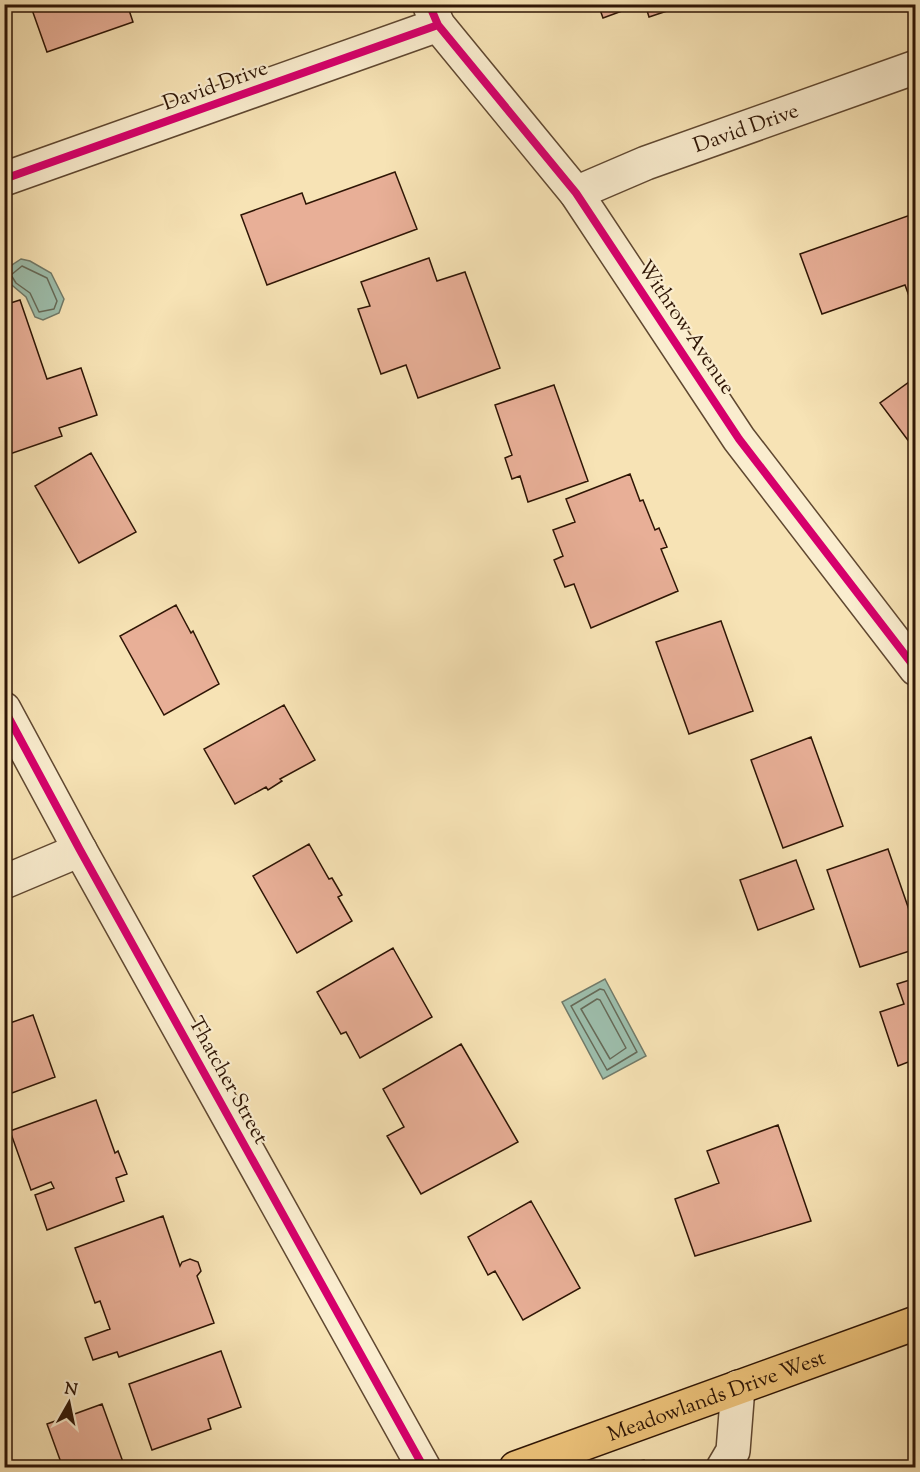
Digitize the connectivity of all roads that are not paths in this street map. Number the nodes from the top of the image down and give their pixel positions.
1 (434, 15) edge
2 (915, 67) edge
3 (4, 179) edge
4 (576, 193) junction
5 (915, 669) edge
6 (4, 709) edge
7 (80, 850) junction
8 (4, 882) edge
9 (915, 1323) edge
10 (738, 1387) junction
11 (424, 1467) edge
12 (516, 1467) edge
13 (723, 1467) edge

1 - 3 street, David Drive
1 - 4 street, Withrow Avenue
2 - 4 street, David Drive
4 - 5 street, Withrow Avenue
6 - 7 street, Thatcher Street
7 - 8 street
7 - 11 street, Thatcher Street
9 - 10 main road, Meadowlands Drive West
10 - 12 main road, Meadowlands Drive West
10 - 13 street

